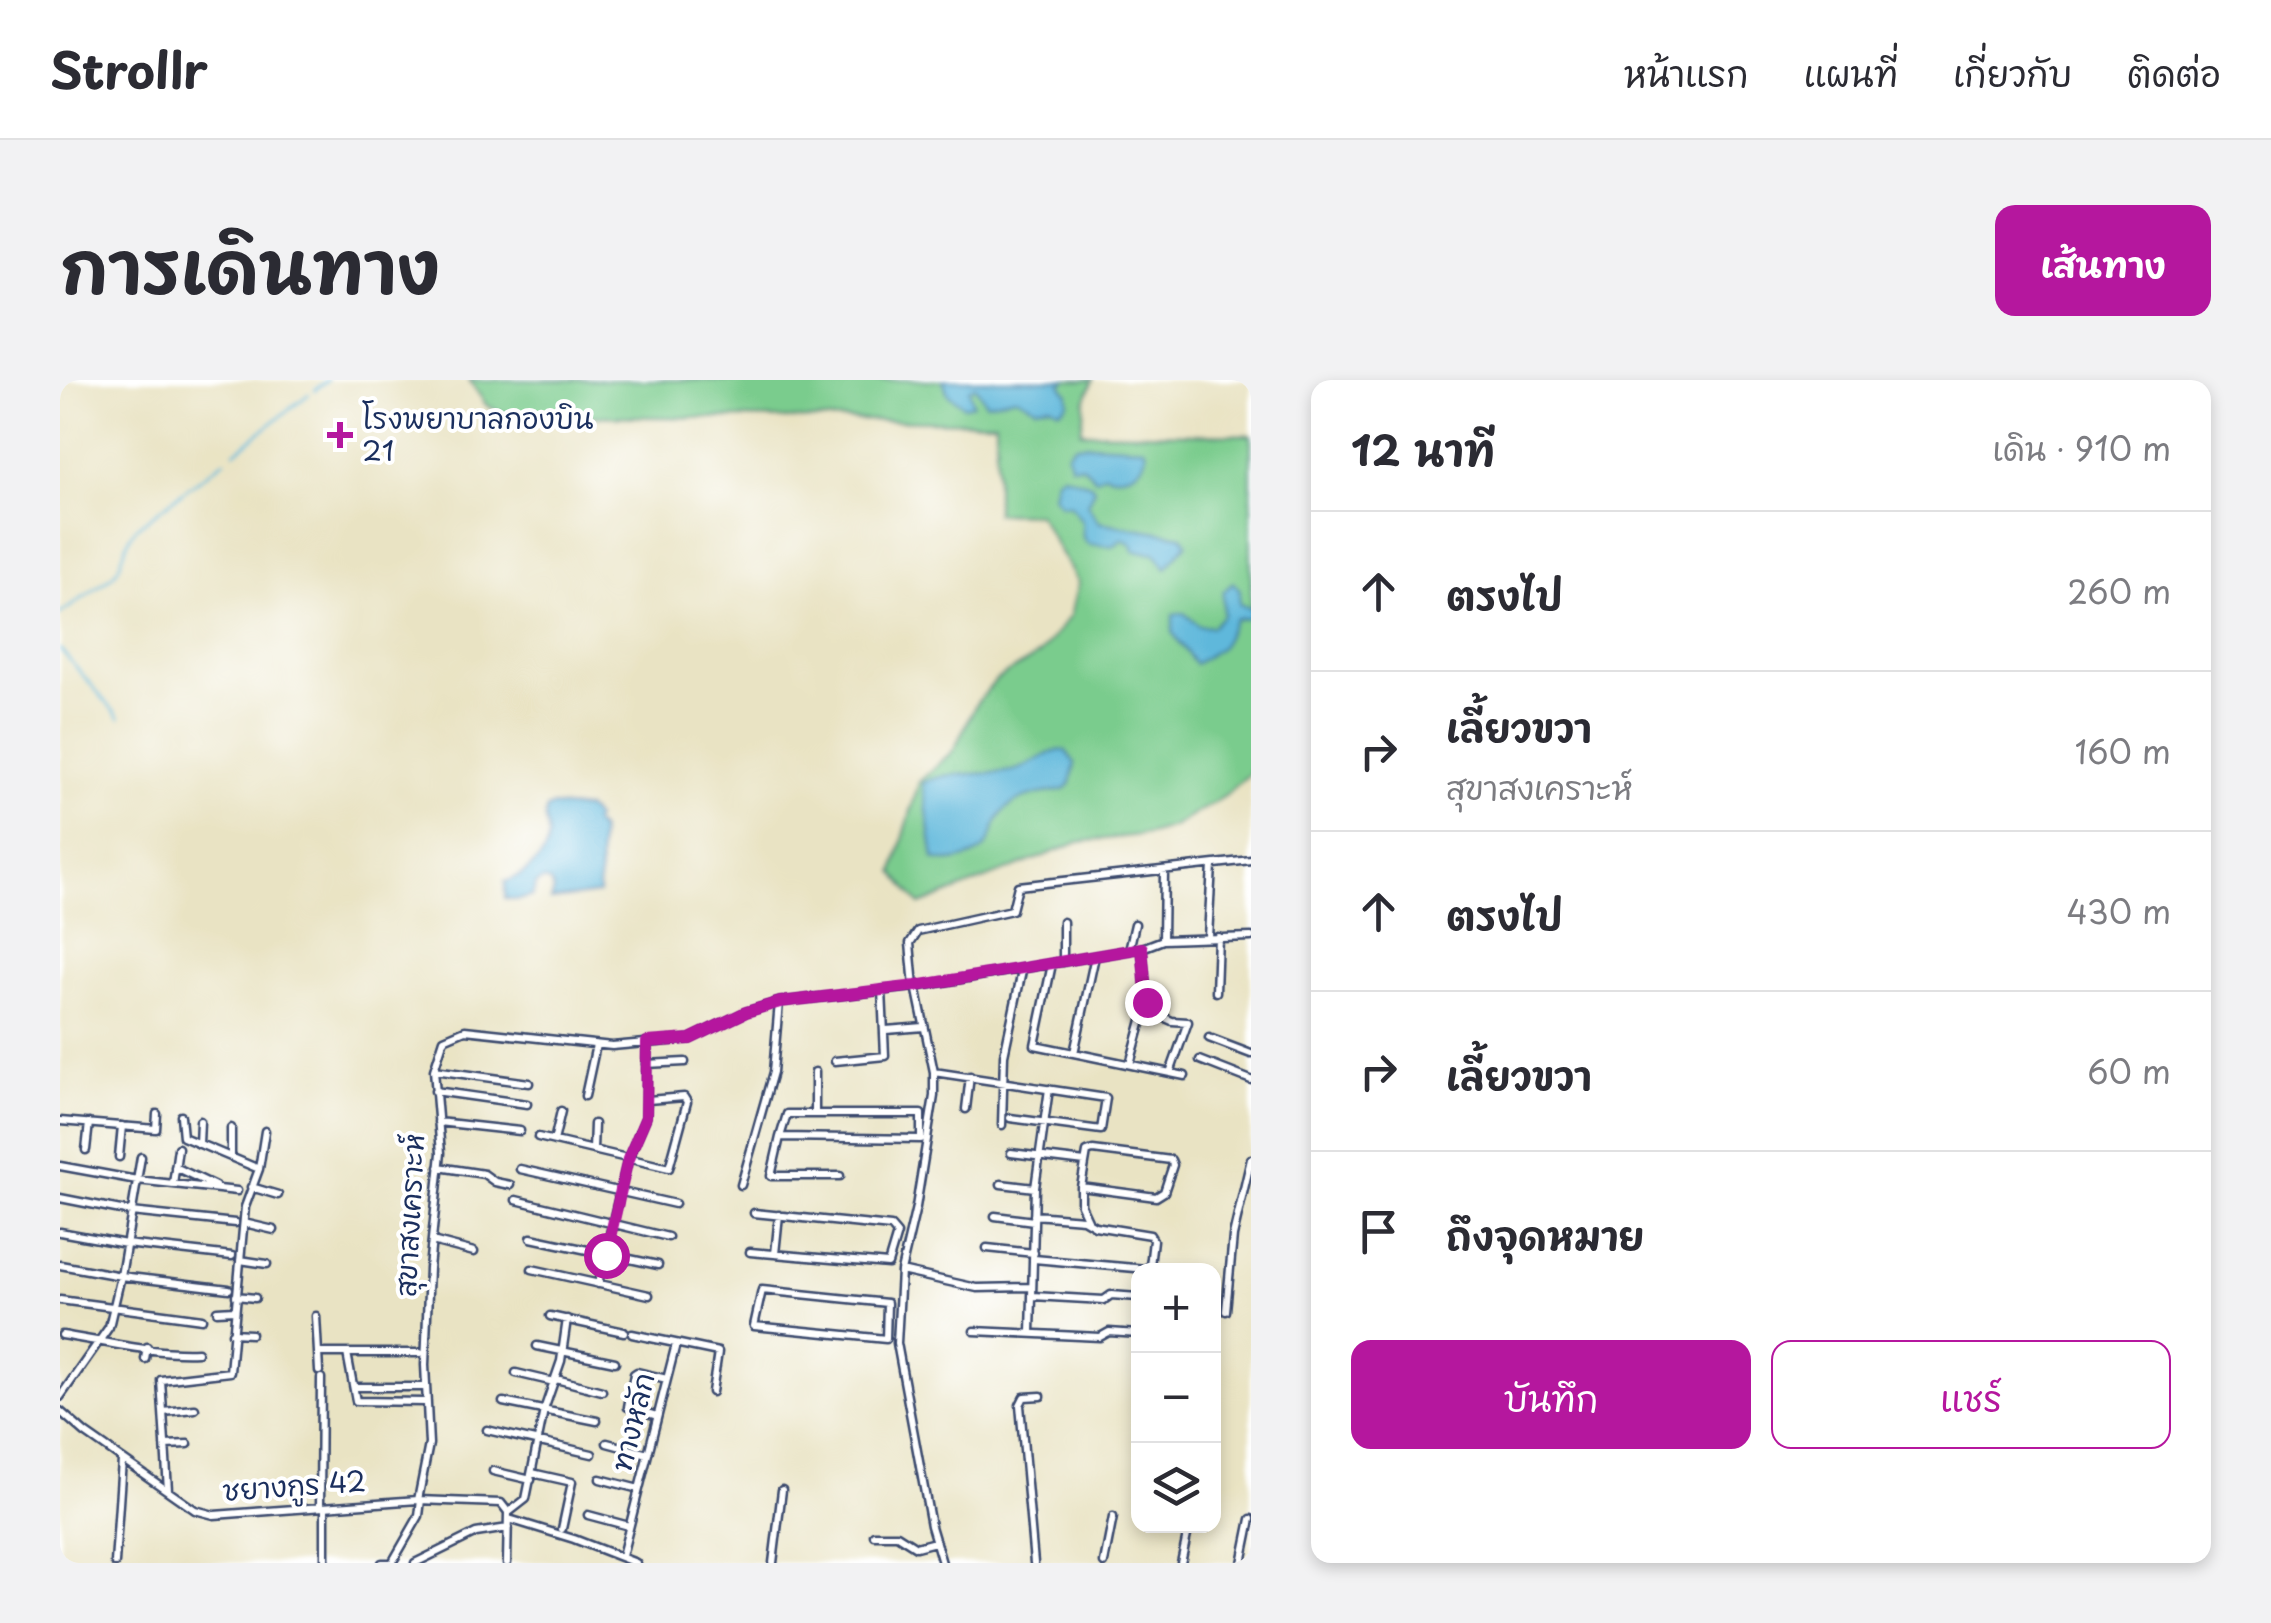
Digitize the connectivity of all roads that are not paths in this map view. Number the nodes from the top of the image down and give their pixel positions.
1 (1251, 860) edge
2 (1212, 865) junction
3 (1164, 870) junction
4 (1063, 922) dead end
5 (1135, 924) dead end
6 (1208, 937) junction
7 (1218, 937) junction
8 (1251, 937) edge
9 (1163, 940) junction
10 (1142, 948) junction
11 (1129, 950) junction
12 (1096, 956) junction
13 (1063, 962) junction
14 (1052, 964) junction
15 (1022, 970) junction
16 (915, 987) junction
17 (882, 990) junction
18 (1216, 992) dead end
19 (780, 1002) junction
20 (1145, 1009) junction
21 (924, 1027) junction
22 (886, 1030) junction
23 (1210, 1038) dead end
24 (647, 1042) junction
25 (596, 1045) junction
26 (1074, 1053) junction
27 (1251, 1054) edge
28 (1200, 1060) dead end
29 (835, 1061) dead end
30 (685, 1062) dead end
31 (646, 1064) junction
32 (1130, 1064) junction
33 (434, 1070) junction
34 (814, 1072) dead end
35 (934, 1072) junction
36 (1170, 1073) junction
37 (970, 1076) junction
38 (1185, 1076) dead end
39 (1004, 1080) junction
40 (1251, 1080) edge
41 (529, 1084) dead end
42 (435, 1090) junction
43 (1049, 1090) junction
44 (585, 1096) dead end
45 (648, 1100) junction
46 (527, 1104) dead end
47 (966, 1109) dead end
48 (561, 1111) dead end
49 (157, 1114) dead end
50 (816, 1114) junction
51 (181, 1116) dead end
52 (1010, 1118) dead end
53 (60, 1121) edge
54 (200, 1121) dead end
55 (438, 1122) junction
56 (89, 1123) junction
57 (1044, 1123) junction
58 (594, 1124) dead end
59 (921, 1125) junction
60 (930, 1125) junction
61 (1002, 1125) dead end
62 (122, 1126) junction
63 (232, 1128) dead end
64 (265, 1131) dead end
65 (520, 1132) dead end
66 (538, 1137) dead end
67 (780, 1137) junction
68 (554, 1141) junction
69 (199, 1144) junction
70 (178, 1148) dead end
71 (86, 1150) dead end
72 (592, 1150) junction
73 (1010, 1153) dead end
74 (140, 1156) dead end
75 (1038, 1156) junction
76 (119, 1157) dead end
77 (231, 1157) junction
78 (1251, 1158) edge
79 (628, 1159) junction
80 (1085, 1162) junction
81 (60, 1166) edge
82 (176, 1168) junction
83 (260, 1168) junction
84 (439, 1168) junction
85 (520, 1169) dead end
86 (840, 1176) dead end
87 (137, 1180) junction
88 (173, 1184) junction
89 (1001, 1184) dead end
90 (510, 1185) dead end
91 (741, 1185) dead end
92 (252, 1188) junction
93 (1035, 1188) junction
94 (1081, 1188) junction
95 (222, 1189) junction
96 (238, 1190) dead end
97 (620, 1190) junction
98 (278, 1195) dead end
99 (60, 1198) edge
100 (516, 1200) dead end
101 (676, 1204) dead end
102 (131, 1212) junction
103 (754, 1213) dead end
104 (779, 1215) junction
105 (996, 1216) dead end
106 (1034, 1218) junction
107 (1088, 1222) junction
108 (239, 1223) junction
109 (614, 1223) junction
110 (274, 1230) dead end
111 (60, 1232) edge
112 (668, 1236) dead end
113 (530, 1238) dead end
114 (432, 1241) junction
115 (126, 1244) junction
116 (895, 1244) junction
117 (906, 1245) junction
118 (987, 1248) dead end
119 (474, 1252) dead end
120 (750, 1252) dead end
121 (776, 1254) junction
122 (606, 1255) junction
123 (1034, 1256) junction
124 (236, 1258) junction
125 (267, 1264) dead end
126 (60, 1265) edge
127 (658, 1265) dead end
128 (532, 1269) dead end
129 (901, 1271) junction
130 (121, 1276) junction
131 (598, 1284) junction
132 (228, 1289) dead end
133 (1032, 1292) junction
134 (649, 1295) dead end
135 (236, 1296) junction
136 (1131, 1296) edge
137 (254, 1298) dead end
138 (60, 1300) edge
139 (114, 1309) junction
140 (234, 1310) junction
141 (1226, 1310) dead end
142 (217, 1312) dead end
143 (316, 1316) dead end
144 (550, 1316) dead end
145 (202, 1319) dead end
146 (567, 1319) junction
147 (886, 1320) junction
148 (897, 1321) junction
149 (974, 1331) dead end
150 (232, 1333) junction
151 (1031, 1333) junction
152 (251, 1334) dead end
153 (1131, 1334) edge
154 (62, 1335) edge
155 (98, 1341) junction
156 (676, 1344) junction
157 (147, 1346) junction
158 (537, 1346) dead end
159 (561, 1350) junction
160 (219, 1351) dead end
161 (230, 1351) junction
162 (198, 1352) dead end
163 (318, 1353) junction
164 (347, 1353) junction
165 (420, 1353) dead end
166 (145, 1359) dead end
167 (615, 1362) dead end
168 (516, 1374) dead end
169 (667, 1379) junction
170 (555, 1381) junction
171 (354, 1386) junction
172 (407, 1386) junction
173 (425, 1386) junction
174 (602, 1391) dead end
175 (712, 1392) dead end
176 (60, 1396) edge
177 (1041, 1396) dead end
178 (406, 1402) junction
179 (425, 1402) junction
180 (503, 1402) dead end
181 (195, 1410) dead end
182 (544, 1410) junction
183 (60, 1412) edge
184 (163, 1412) junction
185 (658, 1416) junction
186 (597, 1421) dead end
187 (487, 1430) dead end
188 (536, 1442) junction
189 (606, 1443) dead end
190 (188, 1444) dead end
191 (165, 1445) junction
192 (592, 1454) dead end
193 (648, 1454) junction
194 (122, 1460) junction
195 (493, 1471) dead end
196 (532, 1476) junction
197 (600, 1479) dead end
198 (639, 1489) junction
199 (782, 1490) dead end
200 (168, 1492) junction
201 (419, 1500) junction
202 (323, 1507) junction
203 (588, 1515) dead end
204 (1113, 1516) dead end
205 (1251, 1519) edge
206 (508, 1520) junction
207 (629, 1526) junction
208 (562, 1529) dead end
209 (1187, 1533) edge
210 (874, 1536) dead end
211 (936, 1542) junction
212 (622, 1556) junction
213 (115, 1563) edge
214 (325, 1563) edge
215 (382, 1563) edge
216 (415, 1563) edge
217 (507, 1563) edge
218 (636, 1563) edge
219 (773, 1563) edge
220 (942, 1563) edge
221 (1034, 1563) edge
222 (1104, 1563) edge
223 (1181, 1563) edge
224 (1242, 1563) edge

1 - 2 street
2 - 3 street
2 - 6 street
3 - 9 street
3 - 16 street
4 - 13 street
5 - 11 street
6 - 7 street
6 - 9 street
7 - 8 street
7 - 18 street
9 - 10 street
10 - 11 street
10 - 20 street
11 - 12 street
12 - 13 street
12 - 26 street
13 - 14 street
14 - 15 street
14 - 26 street
15 - 16 street
15 - 39 street
16 - 17 street
16 - 21 street
17 - 19 street
17 - 22 street
19 - 24 street
19 - 91 street
20 - 32 street
20 - 36 street
21 - 22 street
21 - 35 street
22 - 29 street
23 - 27 street
24 - 25 street
24 - 31 street
25 - 33 street
25 - 44 street
26 - 32 street
28 - 40 street
30 - 31 street
31 - 45 street
32 - 36 street
33 - 41 street
33 - 42 street, สุขาสงเคราะห์
34 - 50 street
35 - 37 street
35 - 60 street
36 - 38 street
37 - 39 street
37 - 47 street
39 - 43 street
39 - 61 street
42 - 46 street
42 - 55 street, สุขาสงเคราะห์
43 - 57 street
43 - 57 street
45 - 79 street
45 - 79 street
48 - 68 street
49 - 62 street
50 - 59 street
50 - 67 street
51 - 69 street
52 - 57 street
53 - 56 street
54 - 69 street
55 - 65 street
55 - 84 street, สุขาสงเคราะห์
56 - 62 street
56 - 71 street
57 - 75 street
58 - 72 street
59 - 60 street
59 - 67 street
60 - 117 street
62 - 76 street
63 - 77 street
64 - 83 street
66 - 68 street
67 - 86 street
68 - 72 street
69 - 77 street
70 - 82 street
72 - 79 street
73 - 75 street
74 - 87 street
75 - 80 street
75 - 93 street
77 - 83 street
78 - 141 street
79 - 97 street
80 - 94 street
80 - 94 street
81 - 87 street
82 - 88 street
82 - 95 street
83 - 92 street
84 - 90 street
84 - 114 street, สุขาสงเคราะห์
85 - 97 street
87 - 88 street
87 - 102 street
88 - 95 street
89 - 93 street
92 - 98 street
92 - 108 street
93 - 106 street
94 - 107 street
95 - 96 street
97 - 101 street
97 - 109 street
99 - 102 street
100 - 109 street
102 - 108 street
102 - 115 street
103 - 104 street
104 - 116 street
104 - 121 street
105 - 106 street
106 - 107 street
106 - 123 street
107 - 123 street
108 - 110 street
108 - 124 street
109 - 112 street
109 - 122 street
111 - 115 street
113 - 122 street
114 - 119 street
114 - 173 street, สุขาสงเคราะห์
115 - 124 street
115 - 130 street
116 - 117 street
116 - 121 street
117 - 129 street
118 - 123 street
120 - 121 street
122 - 127 street
122 - 131 street
123 - 133 street
124 - 125 street
124 - 135 street
126 - 130 street
128 - 131 street
129 - 133 street
129 - 148 street
130 - 132 street
130 - 139 street
131 - 134 street
133 - 136 street
133 - 151 street
135 - 137 street
135 - 140 street
138 - 139 street
139 - 145 street
139 - 155 street
140 - 142 street
140 - 150 street
143 - 163 street
144 - 146 street, ทางหลัก
146 - 156 street, ทางหลัก
146 - 159 street
147 - 147 street
147 - 148 street
148 - 211 street
149 - 151 street
150 - 152 street
150 - 161 street
151 - 153 street
154 - 155 street
155 - 157 street
155 - 176 street
156 - 169 street, ทางหลัก
156 - 175 street
157 - 162 street
157 - 166 street
158 - 159 street
159 - 167 street
159 - 170 street
160 - 161 street
161 - 184 street
163 - 164 street
163 - 202 street
164 - 165 street
164 - 171 street
168 - 170 street
169 - 185 street, ทางหลัก
169 - 185 street
170 - 174 street
170 - 182 street
171 - 172 street
171 - 178 street
172 - 173 street
172 - 178 street
173 - 179 street, สุขาสงเคราะห์
177 - 221 street
178 - 179 street
179 - 201 street, สุขาสงเคราะห์
180 - 182 street
181 - 184 street
182 - 186 street
182 - 188 street
183 - 194 street, ชยางกูร 42
184 - 191 street
185 - 193 street, ทางหลัก
187 - 188 street
188 - 192 street
188 - 196 street
189 - 193 street
190 - 191 street
191 - 200 street
193 - 198 street, ทางหลัก
194 - 200 street, ชยางกูร 42
194 - 213 street
195 - 196 street
196 - 206 street
196 - 208 street
197 - 198 street
198 - 207 street, ทางหลัก
199 - 219 street
200 - 202 street, ชยางกูร 42
201 - 202 street, ชยางกูร 42
201 - 206 street, ชยางกูร 42
201 - 215 street, สุขาสงเคราะห์
202 - 214 street
203 - 207 street
204 - 222 street
205 - 224 street
206 - 212 street, ชยางกูร 42
206 - 216 street
206 - 217 street
207 - 212 street, ทางหลัก
209 - 223 street
210 - 211 street
211 - 220 street
212 - 218 street, ชยางกูร 42

